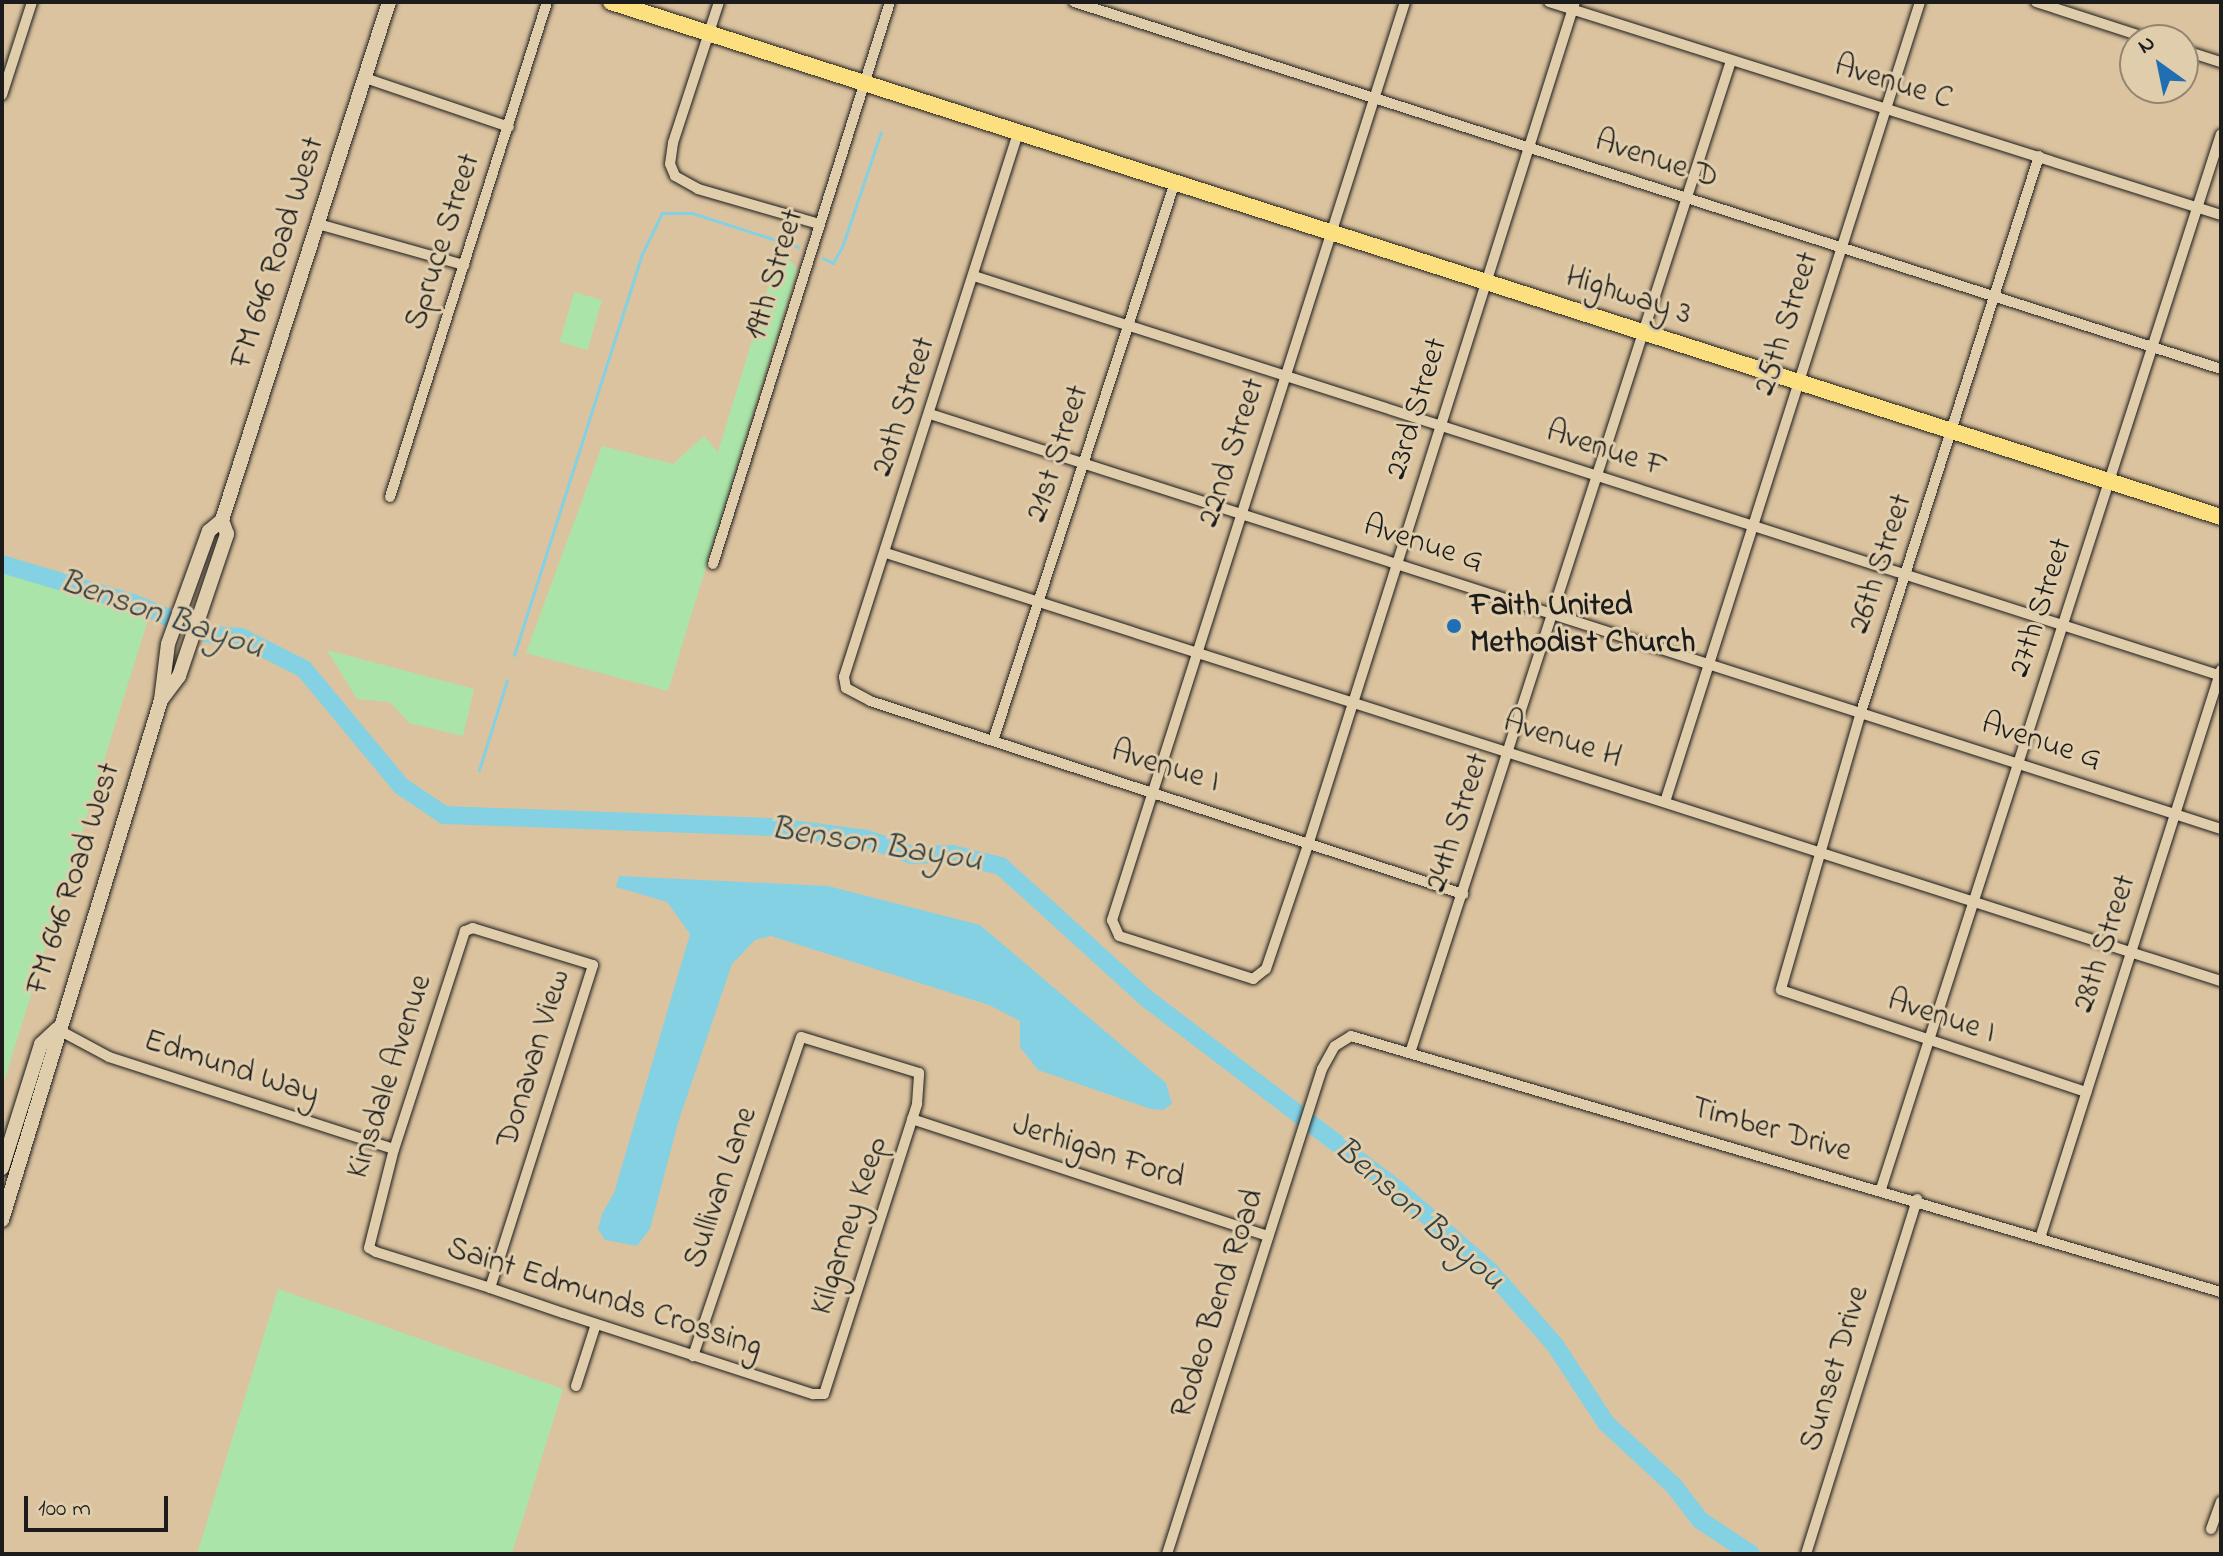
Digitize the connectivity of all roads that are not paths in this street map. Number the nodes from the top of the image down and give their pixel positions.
1 (32, 2) edge
2 (389, 2) edge
3 (547, 2) edge
4 (611, 2) edge
5 (719, 2) edge
6 (890, 2) edge
7 (1074, 2) edge
8 (1405, 2) edge
9 (1549, 2) edge
10 (1920, 2) edge
11 (2036, 2) edge
12 (1573, 5) edge
13 (2119, 29) edge
14 (708, 33) junction
15 (2199, 55) edge
16 (1731, 61) junction
17 (2221, 62) edge
18 (365, 78) junction
19 (864, 80) junction
20 (2, 95) edge
21 (1374, 97) junction
22 (1885, 109) junction
23 (509, 127) junction
24 (1018, 133) junction
25 (2221, 134) edge
26 (1527, 146) junction
27 (2039, 156) junction
28 (1175, 182) junction
29 (1687, 198) junction
30 (2198, 208) junction
31 (2221, 215) edge
32 (318, 224) junction
33 (819, 224) junction
34 (1331, 232) junction
35 (1841, 247) junction
36 (464, 265) junction
37 (974, 276) junction
38 (1485, 281) junction
39 (1994, 297) junction
40 (1128, 326) junction
41 (1644, 332) junction
42 (2154, 348) junction
43 (2221, 369) edge
44 (1285, 376) junction
45 (1797, 381) junction
46 (930, 414) junction
47 (1440, 425) junction
48 (1952, 430) junction
49 (1084, 463) junction
50 (1598, 476) junction
51 (2111, 481) junction
52 (390, 497) dead end
53 (1241, 513) junction
54 (2221, 517) edge
55 (222, 520) junction
56 (1751, 524) junction
57 (886, 553) junction
58 (713, 564) dead end
59 (1397, 564) junction
60 (1906, 574) junction
61 (1039, 601) junction
62 (1554, 614) junction
63 (2064, 625) junction
64 (1197, 651) junction
65 (1708, 663) junction
66 (2220, 674) edge
67 (852, 692) joint
68 (161, 700) junction
69 (1354, 702) junction
70 (1861, 712) junction
71 (993, 741) junction
72 (1509, 752) junction
73 (2018, 763) junction
74 (1153, 791) junction
75 (1665, 802) junction
76 (2175, 814) junction
77 (2221, 829) edge
78 (1309, 842) junction
79 (1820, 852) junction
80 (1463, 894) junction
81 (1972, 902) junction
82 (473, 928) joint
83 (2131, 952) junction
84 (1266, 969) joint
85 (2221, 981) edge
86 (1781, 990) joint
87 (57, 1029) junction
88 (1928, 1042) junction
89 (1410, 1053) junction
90 (1322, 1069) joint
91 (919, 1073) joint
92 (2086, 1092) junction
93 (912, 1119) junction
94 (394, 1149) junction
95 (10, 1169) edge
96 (1881, 1189) junction
97 (1917, 1199) junction
98 (2, 1220) edge
99 (2041, 1235) junction
100 (1268, 1236) junction
101 (369, 1248) joint
102 (490, 1288) junction
103 (2221, 1292) edge
104 (596, 1324) junction
105 (693, 1356) junction
106 (576, 1386) dead end
107 (824, 1394) joint
108 (2221, 1502) edge
109 (2211, 1529) dead end
110 (1806, 1553) edge
111 (1167, 1554) edge

1 - 20 street
2 - 18 main road, FM 646 Road West
3 - 23 street, Spruce Street
4 - 14 main road, Highway 3
5 - 14 street
6 - 19 street, 19th Street
7 - 21 street, Avenue D
8 - 21 street, 22nd Street
9 - 12 street, Avenue C
10 - 22 street, 25th Street
11 - 13 street
12 - 16 street, Avenue C
12 - 26 street, 23rd Street
14 - 19 main road, Highway 3
14 - 33 street
15 - 17 street
16 - 22 street, Avenue C
16 - 29 street, 24th Street
18 - 23 street
18 - 32 main road, FM 646 Road West
19 - 24 main road, Highway 3
19 - 33 street, 19th Street
21 - 26 street, Avenue D
21 - 34 street, 22nd Street
22 - 27 street, Avenue C
22 - 35 street, 25th Street
23 - 36 street, Spruce Street
24 - 28 main road, Highway 3
24 - 37 street, 20th Street
25 - 30 street, 27th Street
26 - 29 street, Avenue D
26 - 38 street, 23rd Street
27 - 30 street, Avenue C
27 - 39 street, 26th Street
28 - 34 main road, Highway 3
28 - 40 street, 21st Street
29 - 35 street, Avenue D
29 - 41 street, 24th Street
30 - 31 street, Avenue C
30 - 42 street, 27th Street
32 - 36 street
32 - 55 main road, FM 646 Road West
33 - 58 street, 19th Street
34 - 38 main road, Highway 3
34 - 44 street, 22nd Street
35 - 39 street, Avenue D
35 - 45 street, 25th Street
36 - 52 street, Spruce Street
37 - 40 street, Avenue F
37 - 46 street, 20th Street
38 - 41 main road, Highway 3
38 - 47 street, 23rd Street
39 - 42 street, Avenue D
39 - 48 street, 26th Street
40 - 44 street, Avenue F
40 - 49 street, 21st Street
41 - 45 main road, Highway 3
41 - 50 street, 24th Street
42 - 43 street, Avenue D
42 - 51 street, 27th Street
44 - 47 street, Avenue F
44 - 53 street, 22nd Street
45 - 48 main road, Highway 3
45 - 56 street, 25th Street
46 - 49 street, Avenue G
46 - 57 street, 20th Street
47 - 50 street, Avenue F
47 - 59 street, 23rd Street
48 - 51 main road, Highway 3
48 - 60 street, 26th Street
49 - 53 street, Avenue G
49 - 61 street, 21st Street
50 - 56 street, Avenue F
50 - 62 street, 24th Street
51 - 54 main road, Highway 3
51 - 63 street, 27th Street
53 - 59 street, Avenue G
53 - 64 street, 22nd Street
55 - 68 main road, FM 646 Road West
55 - 68 main road, FM 646 Road West
56 - 60 street, Avenue F
56 - 65 street, 25th Street
57 - 61 street, Avenue H
57 - 67 street, 20th Street
59 - 62 street, Avenue G
59 - 69 street, 23rd Street
60 - 63 street, Avenue F
60 - 70 street, 26th Street
61 - 64 street, Avenue H
61 - 71 street, 21st Street
62 - 65 street, Avenue G
62 - 72 street, 24th Street
63 - 66 street, Avenue F
63 - 73 street, 27th Street
64 - 69 street, Avenue H
64 - 74 street, 22nd Street
65 - 70 street, Avenue G
65 - 75 street, 25th Street
66 - 76 street, 28th Street
67 - 71 street, Avenue I
68 - 87 main road, FM 646 Road West
69 - 72 street, Avenue H
69 - 78 street, 23rd Street
70 - 73 street, Avenue G
70 - 79 street, 26th Street
71 - 74 street, Avenue I
72 - 75 street, Avenue H
72 - 80 street, 24th Street
73 - 76 street, Avenue G
73 - 81 street, 27th Street
74 - 78 street, Avenue I
74 - 84 street, 22nd Street
75 - 79 street, Avenue H
76 - 77 street, Avenue G
76 - 83 street, 28th Street
78 - 80 street, Avenue I
78 - 84 street, 23rd Street
79 - 81 street, Avenue H
79 - 86 street, 26th Street
80 - 89 street, 24th Street
81 - 83 street, Avenue H
81 - 88 street, 27th Street
82 - 94 street, Kinsdale Avenue
82 - 102 street, Donavan View
83 - 85 street, Avenue H
83 - 92 street, 28th Street
86 - 88 street, Avenue I
87 - 94 street, Edmund Way
87 - 95 main road, FM 646 Road West
87 - 95 main road, FM 646 Road West
88 - 92 street, Avenue I
88 - 96 street, 27th Street
89 - 90 street, Timber Drive
89 - 96 street, Timber Drive
90 - 100 street, Rodeo Bend Road
91 - 93 street, Kilgarney Keep
91 - 105 street, Sullivan Lane
92 - 99 street, 28th Street
93 - 100 street, Jerhigan Ford
93 - 107 street, Kilgarney Keep
94 - 101 street, Kinsdale Avenue
95 - 98 main road, FM 646 Road West
96 - 97 street, Timber Drive
97 - 99 street, Timber Drive
97 - 110 street, Sunset Drive
99 - 103 street, Timber Drive
100 - 111 street, Rodeo Bend Road
101 - 102 street, Saint Edmunds Crossing
102 - 104 street, Saint Edmunds Crossing
104 - 105 street, Saint Edmunds Crossing
104 - 106 street
105 - 107 street, Saint Edmunds Crossing
108 - 109 street

